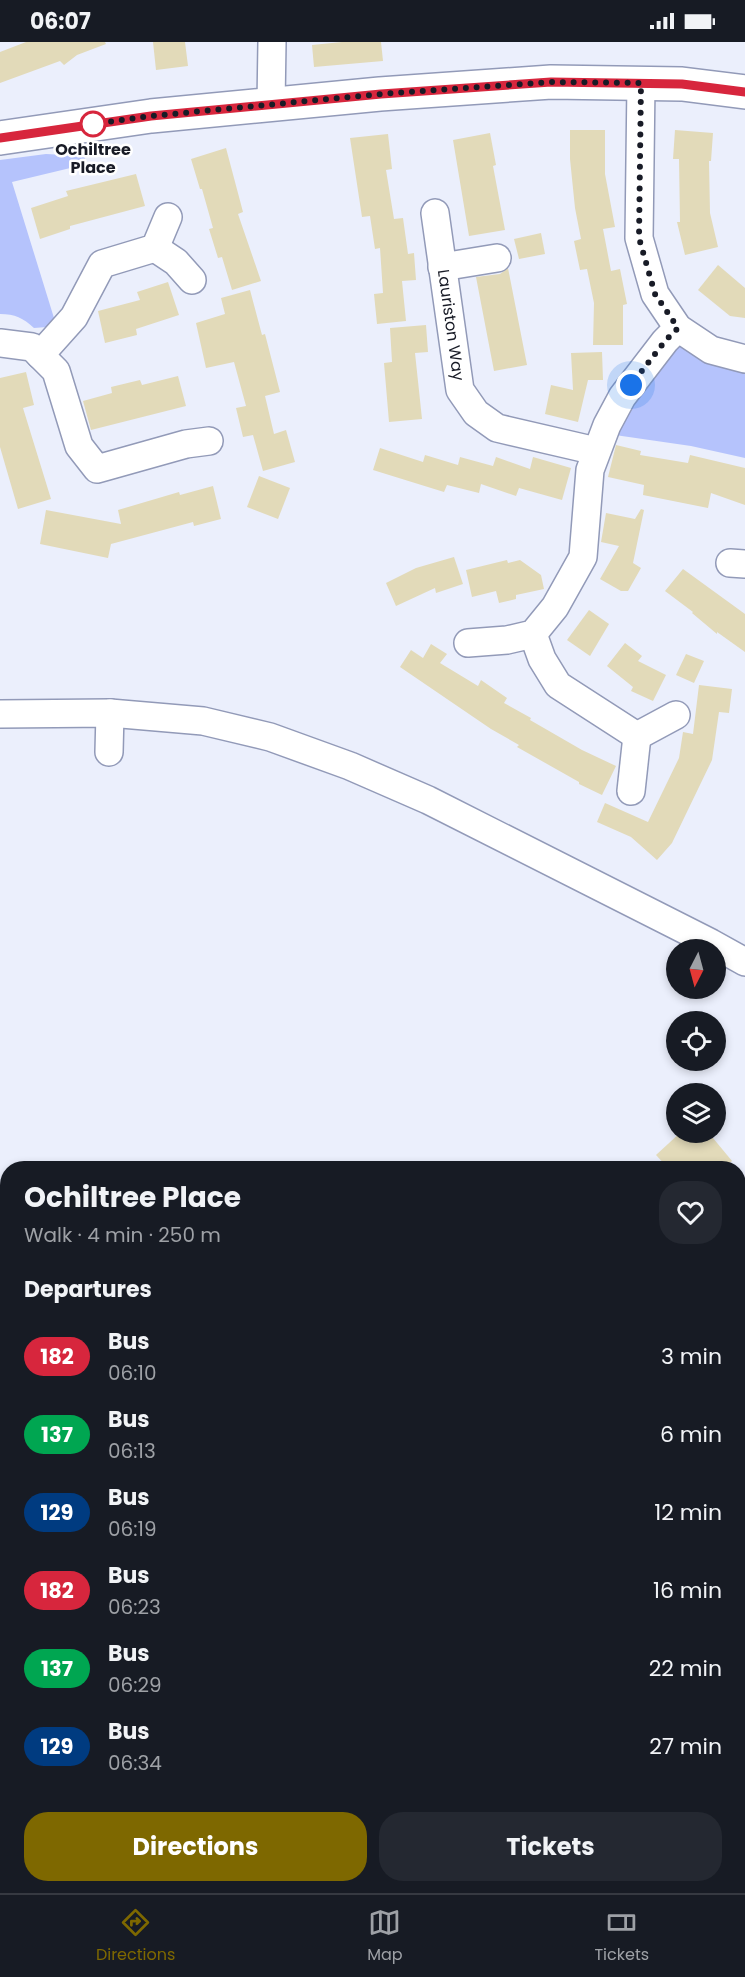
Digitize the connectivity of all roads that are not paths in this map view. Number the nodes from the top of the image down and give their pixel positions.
1 (272, 42) edge
2 (641, 83) junction
3 (745, 92) edge
4 (271, 104) junction
5 (0, 138) edge
6 (435, 213) dead end
7 (168, 218) dead end
8 (155, 248) junction
9 (497, 258) dead end
10 (442, 267) junction
11 (192, 280) dead end
12 (678, 328) junction
13 (0, 343) edge
14 (40, 355) junction
15 (745, 359) edge
16 (209, 441) dead end
17 (596, 451) junction
18 (533, 634) junction
19 (468, 643) dead end
20 (110, 713) junction
21 (0, 714) edge
22 (676, 715) dead end
23 (637, 736) junction
24 (109, 752) dead end
25 (631, 791) dead end
26 (745, 962) edge

1 - 4 street
2 - 3 street
2 - 4 street
2 - 12 street
4 - 5 street
6 - 10 street, Lauriston Way
7 - 8 street
8 - 11 street
8 - 14 street
9 - 10 street
10 - 17 street, Lauriston Way
12 - 15 street
12 - 17 street
13 - 14 street
14 - 16 street
17 - 18 street
18 - 19 street
18 - 23 street
20 - 21 street
20 - 24 street
20 - 26 street
22 - 23 street
23 - 25 street

